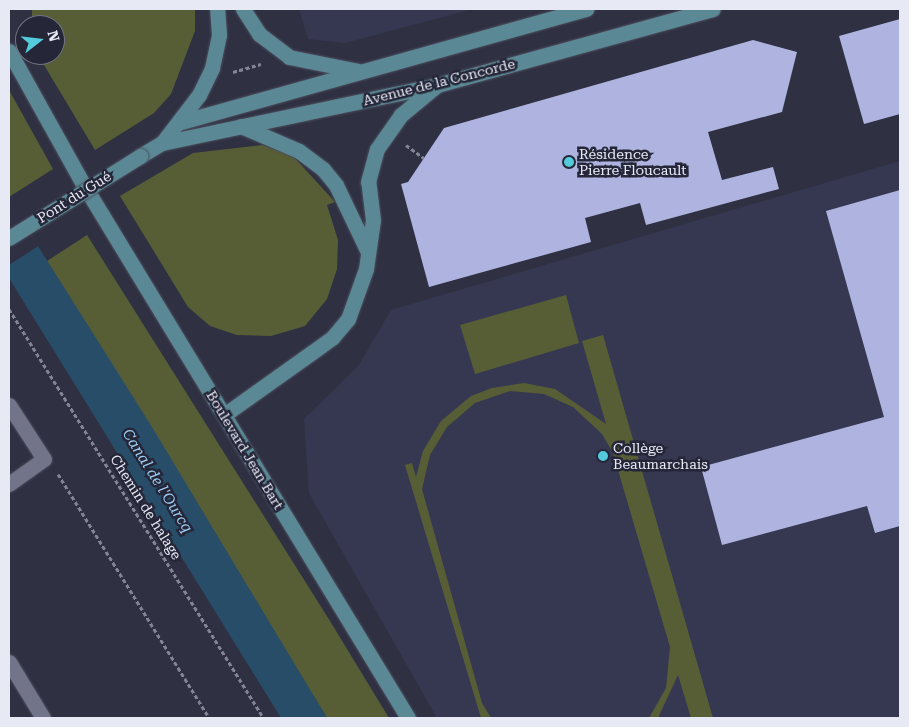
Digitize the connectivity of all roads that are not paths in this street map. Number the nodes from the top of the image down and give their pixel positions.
1 (217, 9) edge
2 (243, 9) edge
3 (587, 9) edge
4 (714, 9) edge
5 (9, 51) edge
6 (358, 71) junction
7 (437, 86) junction
8 (181, 122) junction
9 (241, 126) junction
10 (162, 143) junction
11 (140, 156) joint
12 (9, 238) edge
13 (367, 250) junction
14 (9, 405) edge
15 (224, 415) junction
16 (9, 484) edge
17 (9, 662) edge
18 (43, 718) edge
19 (408, 718) edge

1 - 8 street, Avenue de la Concorde
2 - 6 street
3 - 6 street
4 - 7 street, Avenue de la Concorde
5 - 15 street, Boulevard Jean Bart
6 - 8 street
7 - 9 street, Avenue de la Concorde
7 - 13 street
8 - 10 street, Avenue de la Concorde
9 - 10 street, Avenue de la Concorde
9 - 13 street
10 - 11 street, Avenue de la Concorde
11 - 12 street, Pont du Gué, bridge
13 - 15 street
14 - 16 street
15 - 19 street, Boulevard Jean Bart
17 - 18 street

